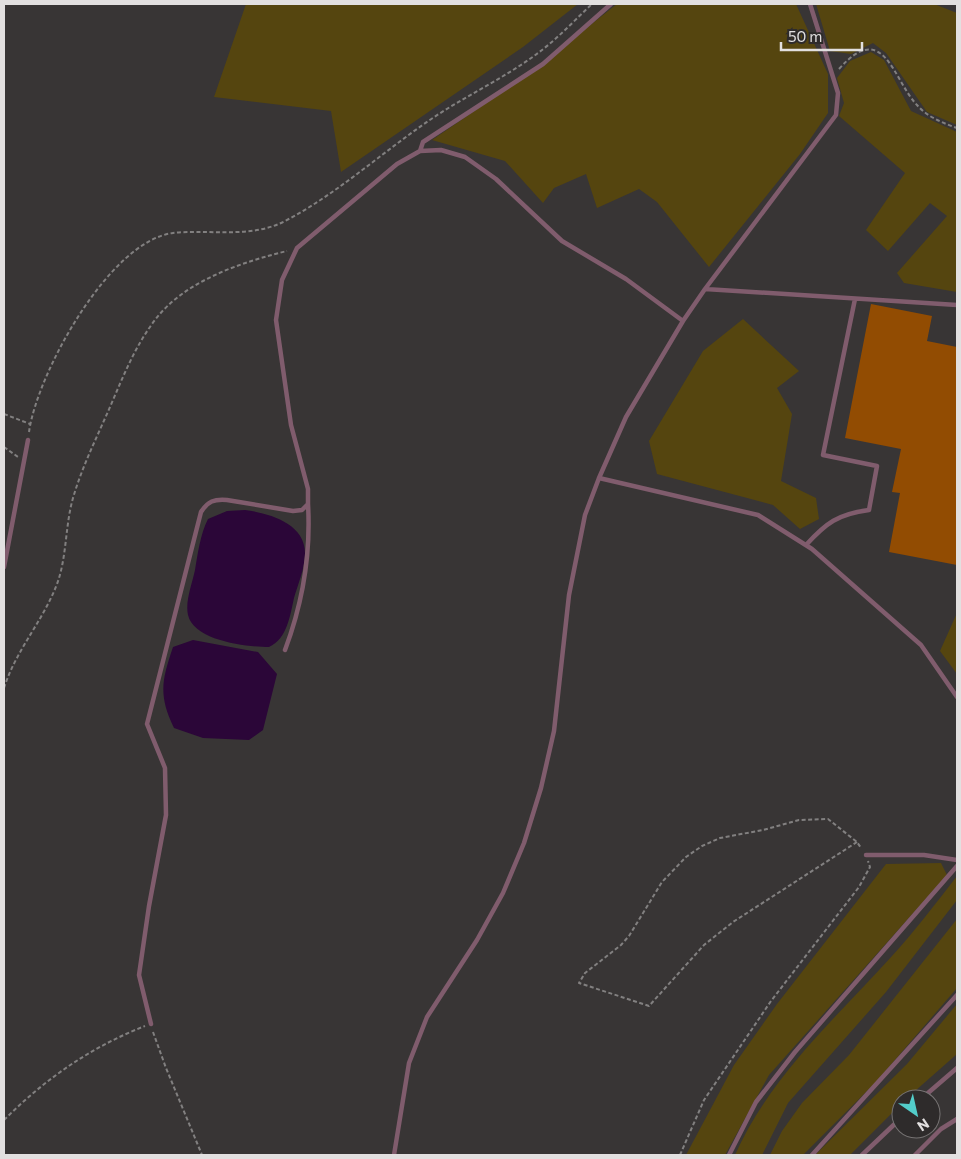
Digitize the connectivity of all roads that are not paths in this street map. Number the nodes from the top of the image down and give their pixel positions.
1 (611, 4) edge
2 (810, 4) edge
3 (420, 151) junction
4 (705, 289) junction
5 (856, 299) junction
6 (957, 305) edge
7 (683, 321) junction
8 (28, 440) road end
9 (599, 478) junction
10 (308, 504) junction
11 (806, 545) junction
12 (4, 566) edge
13 (286, 650) dead end
14 (957, 697) edge
15 (866, 855) road end
16 (957, 860) edge
17 (957, 866) edge
18 (957, 995) edge
19 (151, 1024) road end
20 (957, 1068) edge
21 (933, 1089) edge
22 (957, 1119) edge
23 (891, 1127) edge
24 (394, 1155) edge
25 (730, 1155) edge
26 (812, 1155) edge
27 (862, 1155) edge
28 (914, 1155) edge

1 - 3 lane
2 - 4 lane
3 - 7 lane
3 - 10 lane
4 - 5 lane
4 - 7 lane
5 - 6 lane
5 - 11 lane
7 - 9 lane
8 - 12 lane
9 - 11 lane
9 - 24 lane
10 - 13 lane
10 - 19 lane
11 - 14 lane
15 - 16 lane
17 - 25 lane
18 - 26 lane
20 - 21 lane
22 - 28 lane
23 - 27 lane

